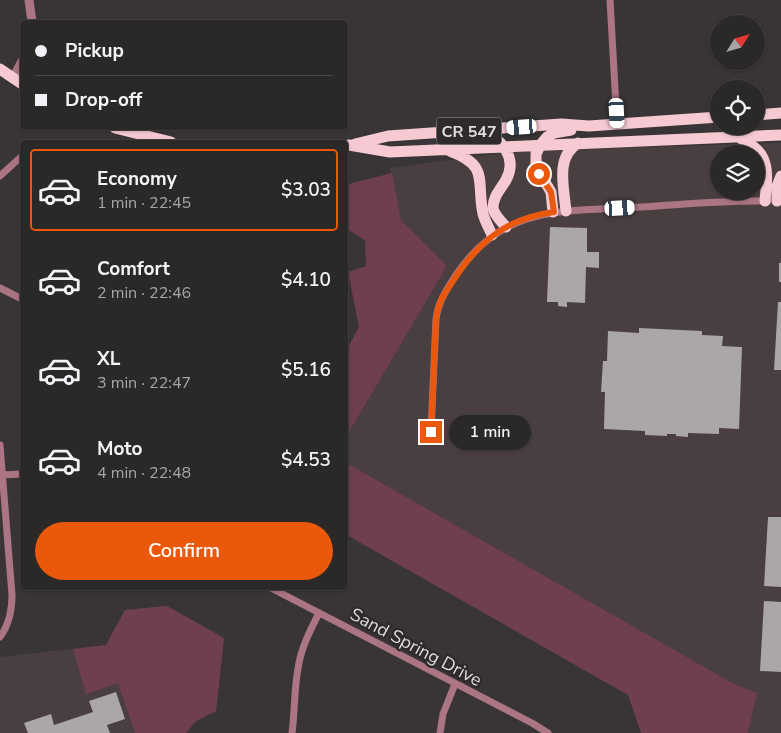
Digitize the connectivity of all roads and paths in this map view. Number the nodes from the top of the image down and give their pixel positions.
1 (30, 0) edge
2 (610, 0) edge
3 (32, 20) edge
4 (0, 69) edge
5 (18, 81) edge
6 (765, 115) edge
7 (778, 116) edge
8 (710, 118) edge
9 (617, 124) junction
10 (590, 126) junction
11 (122, 130) edge
12 (484, 130) junction
13 (737, 135) edge
14 (781, 135) edge
15 (739, 137) junction
16 (163, 140) edge
17 (578, 143) junction
18 (541, 144) junction
19 (348, 145) edge
20 (348, 145) edge
21 (504, 146) junction
22 (446, 149) junction
23 (20, 158) edge
24 (0, 176) edge
25 (781, 176) edge
26 (765, 201) junction
27 (779, 201) edge
28 (566, 211) junction
29 (554, 212) junction
30 (506, 227) junction
31 (492, 235) junction
32 (0, 288) edge
33 (20, 298) edge
34 (431, 432) dead end
35 (0, 445) edge
36 (20, 474) edge
37 (2, 475) junction
38 (274, 590) edge
39 (319, 613) junction
40 (0, 637) edge
41 (454, 684) junction
42 (292, 733) edge
43 (440, 733) edge
44 (548, 733) edge

1 - 3 street
2 - 9 street
4 - 5 main road
6 - 7 main road
8 - 9 main road, CR 547
9 - 10 main road, CR 547
10 - 12 main road, CR 547
10 - 18 main road
11 - 16 main road
12 - 19 main road, CR 547
12 - 21 main road
13 - 15 main road
14 - 15 main road, CR 547
15 - 17 main road, CR 547
15 - 26 main road
17 - 18 main road, CR 547
17 - 28 main road
18 - 21 main road, CR 547
18 - 29 main road
20 - 22 main road, CR 547
21 - 22 main road, CR 547
21 - 30 main road
22 - 31 main road
23 - 24 street
25 - 27 main road
26 - 27 street
26 - 28 street
28 - 29 street
29 - 30 street
30 - 31 street
31 - 34 street
32 - 33 street
35 - 37 street
36 - 37 street
37 - 40 street
38 - 39 street, Sand Spring Drive
39 - 41 street, Sand Spring Drive
39 - 42 street
41 - 43 street
41 - 44 street, Sand Spring Drive

